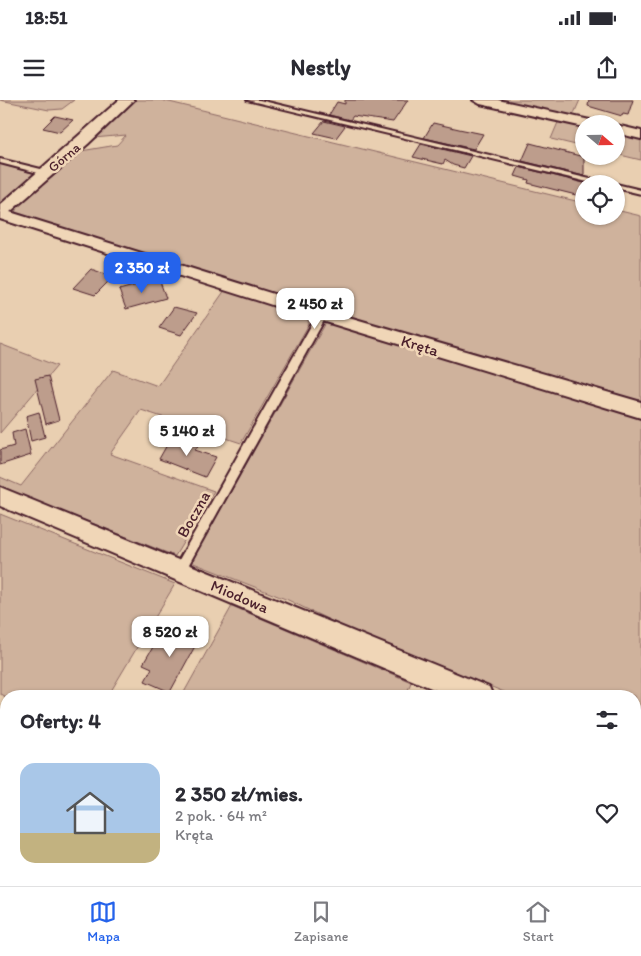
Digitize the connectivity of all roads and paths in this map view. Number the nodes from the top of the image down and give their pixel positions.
1 (126, 100) edge
2 (250, 100) edge
3 (480, 100) edge
4 (575, 121) edge
5 (625, 132) edge
6 (641, 135) edge
7 (0, 161) edge
8 (46, 173) junction
9 (575, 176) edge
10 (625, 188) edge
11 (641, 192) edge
12 (0, 213) edge
13 (322, 315) junction
14 (641, 410) edge
15 (0, 496) edge
16 (179, 571) junction
17 (466, 690) edge

1 - 8 street, Górna
2 - 9 lane
3 - 4 street
5 - 6 street
7 - 8 lane
8 - 12 street, Górna
10 - 11 lane
12 - 13 street, Kręta
13 - 14 street, Kręta
13 - 16 lane, Boczna
15 - 16 street, Miodowa
16 - 17 street, Miodowa

